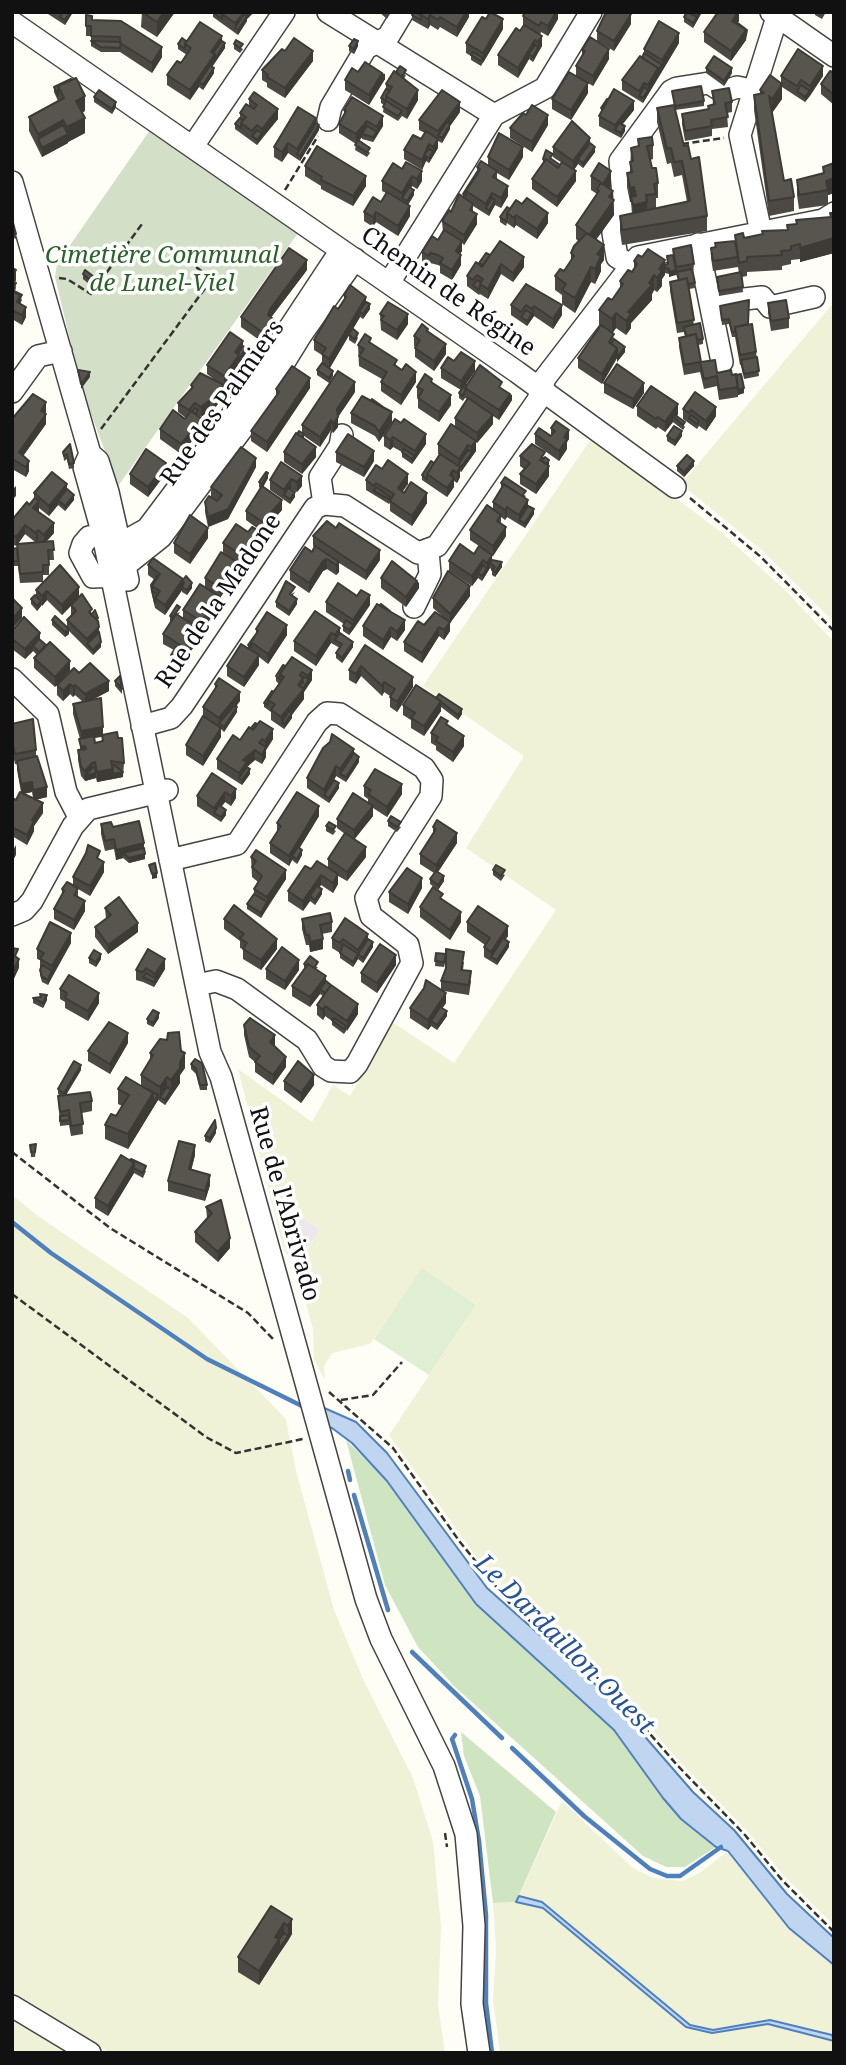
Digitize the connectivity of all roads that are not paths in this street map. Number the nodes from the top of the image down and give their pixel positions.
1 (284, 12) edge
2 (328, 12) edge
3 (404, 12) edge
4 (591, 12) edge
5 (774, 15) edge
6 (12, 22) edge
7 (377, 43) junction
8 (834, 55) edge
9 (752, 90) junction
10 (494, 115) junction
11 (328, 120) road end
12 (192, 146) junction
13 (12, 182) edge
14 (834, 213) edge
15 (761, 232) junction
16 (698, 244) junction
17 (348, 255) junction
18 (630, 265) junction
19 (389, 282) junction
20 (814, 298) dead end
21 (710, 303) junction
22 (61, 351) junction
23 (722, 362) dead end
24 (542, 390) junction
25 (12, 392) edge
26 (342, 435) dead end
27 (676, 487) road end
28 (324, 503) junction
29 (111, 535) junction
30 (428, 551) junction
31 (118, 572) junction
32 (414, 607) dead end
33 (12, 679) edge
34 (149, 724) junction
35 (162, 791) junction
36 (79, 817) junction
37 (177, 859) junction
38 (12, 915) edge
39 (203, 984) junction
40 (12, 2006) edge
41 (90, 2053) edge
42 (479, 2053) edge

1 - 12 street
2 - 7 street
3 - 7 street
4 - 10 street
5 - 8 street
5 - 9 street
6 - 12 street, Chemin de Régine
7 - 10 street
7 - 11 street
9 - 15 street
9 - 18 street
10 - 19 street
12 - 17 street, Chemin de Régine
13 - 22 street, Rue de l'Abrivado
14 - 15 street
15 - 16 street
16 - 18 street
16 - 21 street
17 - 19 street, Chemin de Régine
17 - 29 street, Rue des Palmiers
17 - 31 street, Rue des Palmiers
18 - 24 street
19 - 24 street, Chemin de Régine
20 - 21 street
21 - 23 street
22 - 25 street
22 - 29 street, Rue de l'Abrivado
24 - 27 street, Chemin de Régine
24 - 30 street
26 - 28 street
28 - 30 street
28 - 34 street, Rue de la Madone
29 - 31 street, Rue de l'Abrivado
29 - 31 street
30 - 32 street
31 - 34 street, Rue de l'Abrivado
33 - 36 street
34 - 35 street, Rue de l'Abrivado
35 - 36 street
35 - 37 street, Rue de l'Abrivado
36 - 38 street
37 - 39 street, Rue de l'Abrivado
37 - 39 street
39 - 42 street, Rue de l'Abrivado
40 - 41 street

